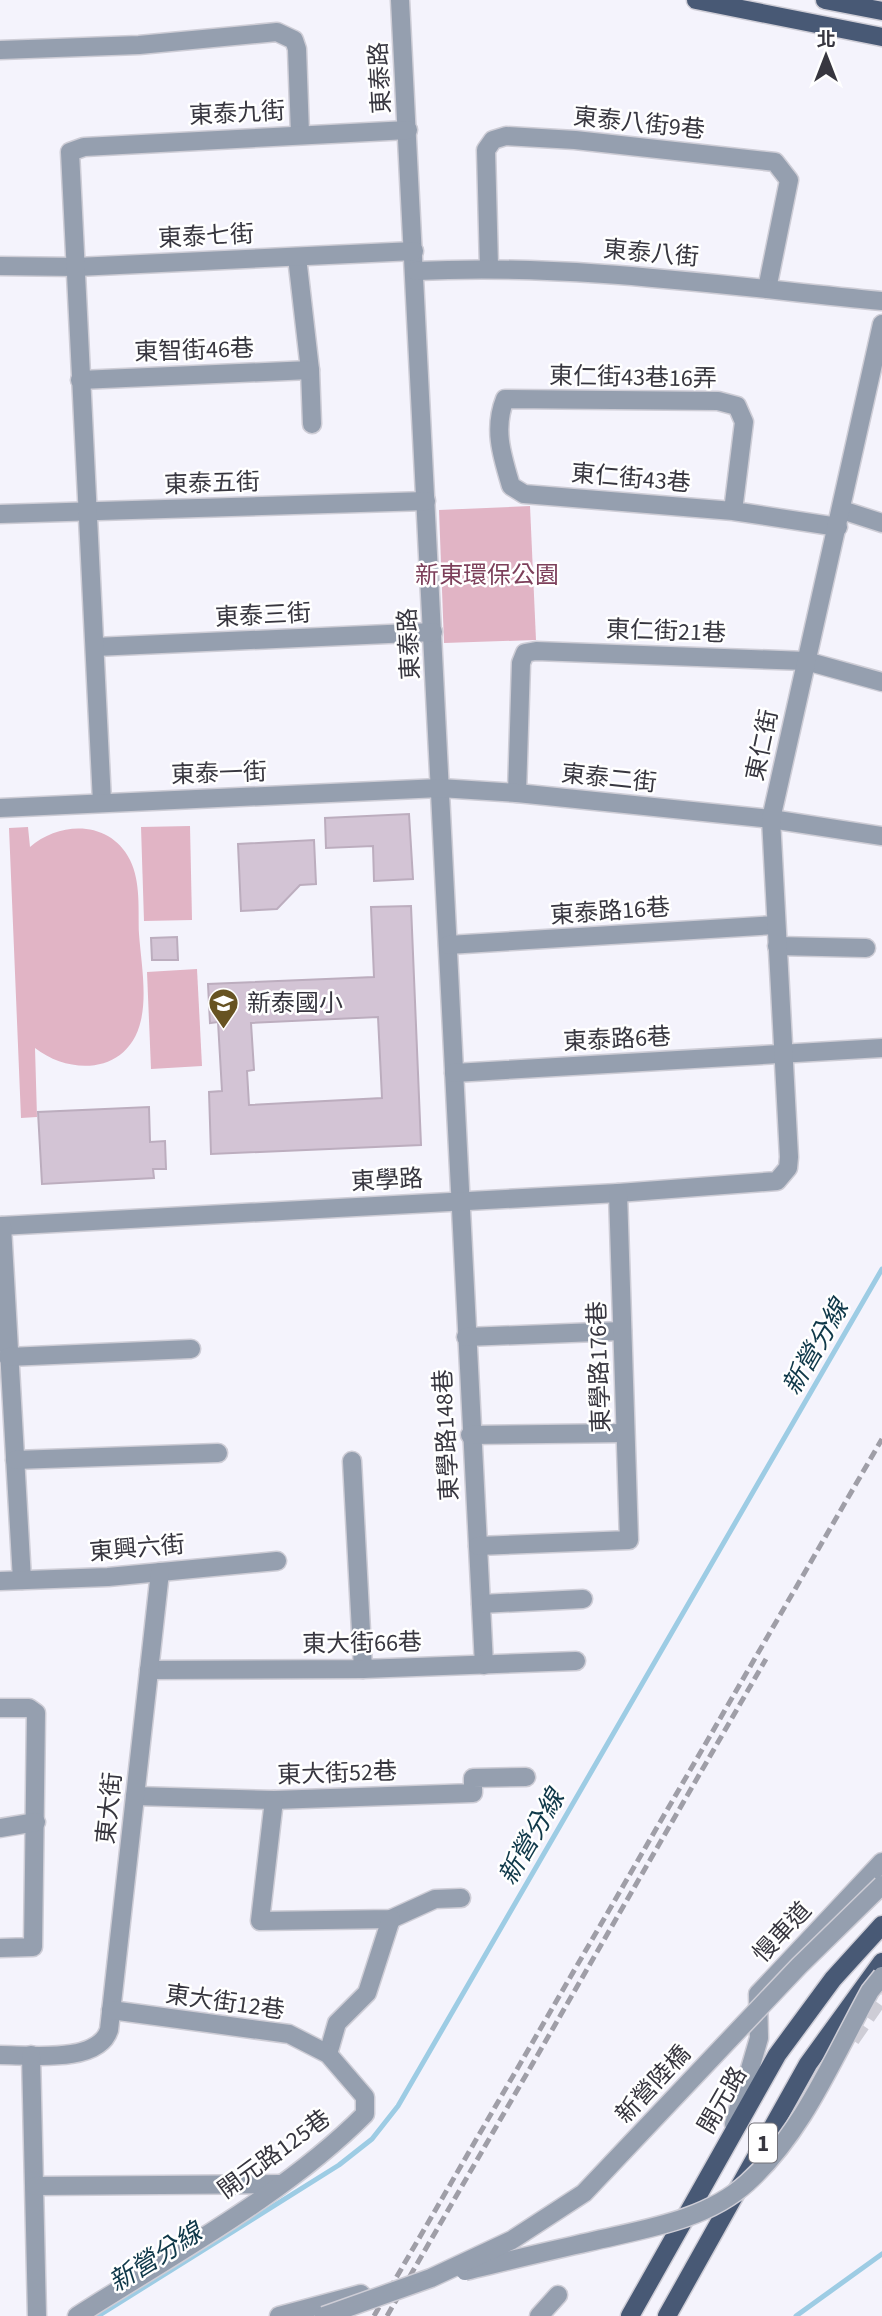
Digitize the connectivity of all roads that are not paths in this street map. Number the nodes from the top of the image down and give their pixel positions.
1 (400, 0) edge
2 (696, 0) edge
3 (825, 0) edge
4 (882, 11) edge
5 (882, 37) edge
6 (0, 50) edge
7 (408, 130) junction
8 (300, 134) junction
9 (414, 251) junction
10 (297, 257) junction
11 (0, 266) edge
12 (77, 267) junction
13 (489, 267) junction
14 (415, 271) junction
15 (767, 289) junction
16 (882, 301) edge
17 (882, 324) edge
18 (310, 370) junction
19 (80, 380) junction
20 (505, 399) joint
21 (312, 424) dead end
22 (426, 501) junction
23 (89, 511) junction
24 (733, 511) junction
25 (0, 514) edge
26 (840, 519) junction
27 (882, 523) edge
28 (433, 632) junction
29 (95, 647) junction
30 (806, 661) junction
31 (882, 682) edge
32 (440, 789) junction
33 (517, 793) junction
34 (102, 802) junction
35 (0, 808) edge
36 (771, 819) junction
37 (882, 836) edge
38 (776, 925) junction
39 (448, 945) junction
40 (777, 946) junction
41 (866, 948) dead end
42 (882, 1048) edge
43 (783, 1054) junction
44 (454, 1073) junction
45 (777, 1181) joint
46 (618, 1193) junction
47 (462, 1201) junction
48 (1, 1226) edge
49 (3, 1329) edge
50 (622, 1331) junction
51 (466, 1337) junction
52 (191, 1349) dead end
53 (8, 1357) junction
54 (625, 1433) junction
55 (470, 1435) junction
56 (218, 1453) dead end
57 (15, 1460) junction
58 (352, 1461) dead end
59 (8, 1507) edge
60 (478, 1546) junction
61 (277, 1561) dead end
62 (160, 1572) junction
63 (22, 1580) junction
64 (0, 1581) edge
65 (583, 1599) dead end
66 (481, 1604) junction
67 (576, 1661) dead end
68 (484, 1665) junction
69 (363, 1669) junction
70 (149, 1670) junction
71 (0, 1708) edge
72 (526, 1777) dead end
73 (135, 1796) junction
74 (274, 1800) junction
75 (36, 1822) junction
76 (0, 1828) edge
77 (882, 1862) edge
78 (882, 1885) edge
79 (461, 1898) dead end
80 (391, 1919) junction
81 (882, 1925) edge
82 (0, 1948) edge
83 (879, 1970) edge
84 (758, 1994) junction
85 (111, 2010) junction
86 (742, 2031) dead end
87 (328, 2053) junction
88 (0, 2055) edge
89 (31, 2055) junction
90 (732, 2133) junction
91 (282, 2184) junction
92 (35, 2186) junction
93 (431, 2278) junction
94 (361, 2294) dead end
95 (558, 2295) dead end
96 (37, 2316) edge
97 (77, 2316) edge
98 (279, 2316) edge
99 (324, 2316) edge
100 (539, 2316) edge
101 (629, 2316) edge
102 (667, 2316) edge

1 - 7 street, 東泰路
2 - 5 main road
3 - 4 main road
6 - 8 street
7 - 8 street, 東泰九街
7 - 9 street, 東泰路
8 - 12 street, 東泰九街
9 - 10 street, 東泰七街
9 - 14 street, 東泰路
10 - 12 street, 東泰七街
10 - 18 street
11 - 12 street, 東泰七街
12 - 19 street
13 - 14 street, 東泰八街
13 - 15 street, 東泰八街
13 - 15 street, 東泰八街9巷
14 - 22 street, 東泰路
15 - 16 street, 東泰八街
17 - 26 street, 東仁街
18 - 19 street, 東智街46巷
18 - 21 street
19 - 23 street
20 - 24 street, 東仁街43巷
20 - 24 street, 東仁街43巷16弄
22 - 23 street, 東泰五街
22 - 28 street, 東泰路
23 - 25 street, 東泰五街
23 - 29 street
24 - 26 street, 東仁街43巷
26 - 27 street, 東仁街43巷
26 - 30 street, 東仁街
28 - 29 street, 東泰三街
28 - 32 street, 東泰路
29 - 34 street
30 - 31 street, 東仁街21巷
30 - 33 street, 東仁街21巷
30 - 36 street, 東仁街
32 - 33 street, 東泰二街
32 - 34 street, 東泰一街
32 - 39 street, 東泰路
33 - 36 street, 東泰二街
34 - 35 street, 東泰一街
36 - 37 street, 東泰二街
36 - 38 street, 東仁街
38 - 39 street, 東泰路16巷
38 - 40 street, 東仁街
39 - 44 street, 東泰路
40 - 41 street
40 - 43 street, 東仁街
42 - 43 street, 東泰路6巷
43 - 44 street, 東泰路6巷
43 - 45 street, 東仁街
44 - 47 street, 東泰路
45 - 46 street, 東學路
46 - 47 street, 東學路
46 - 50 street, 東學路176巷
47 - 48 street, 東學路
47 - 51 street, 東學路148巷
48 - 49 street
49 - 53 street
50 - 51 street
50 - 54 street, 東學路176巷
51 - 55 street, 東學路148巷
52 - 53 street
53 - 57 street
54 - 55 street
54 - 60 street, 東學路176巷
55 - 60 street, 東學路148巷
56 - 57 street
57 - 59 street
58 - 69 street
59 - 63 street
60 - 66 street, 東學路148巷
61 - 62 street, 東興六街
62 - 63 street, 東興六街
62 - 70 street, 東大街
63 - 64 street, 東興六街
65 - 66 street
66 - 68 street, 東學路148巷
67 - 68 street, 東大街66巷
68 - 69 street, 東大街66巷
69 - 70 street, 東大街66巷
70 - 73 street, 東大街
71 - 75 street
72 - 74 street, 東大街52巷
73 - 74 street, 東大街52巷
73 - 85 street, 東大街
74 - 80 street
75 - 76 street
75 - 82 street
77 - 84 street, 慢車道
78 - 93 street, 新營陸橋, bridge
79 - 80 street
80 - 87 street
81 - 90 main road, 開元路 / 1
83 - 93 street, 新營陸橋, bridge
83 - 102 main road, 1
84 - 86 street
84 - 90 street, 慢車道
85 - 87 street, 東大街12巷
85 - 89 street, 東大街
87 - 91 street, 開元路125巷
88 - 89 street
89 - 92 street
90 - 101 main road, 開元路 / 1
91 - 92 street
91 - 97 street, 開元路125巷
92 - 96 street
93 - 99 street, 新營陸橋, bridge
94 - 98 street
95 - 100 street

